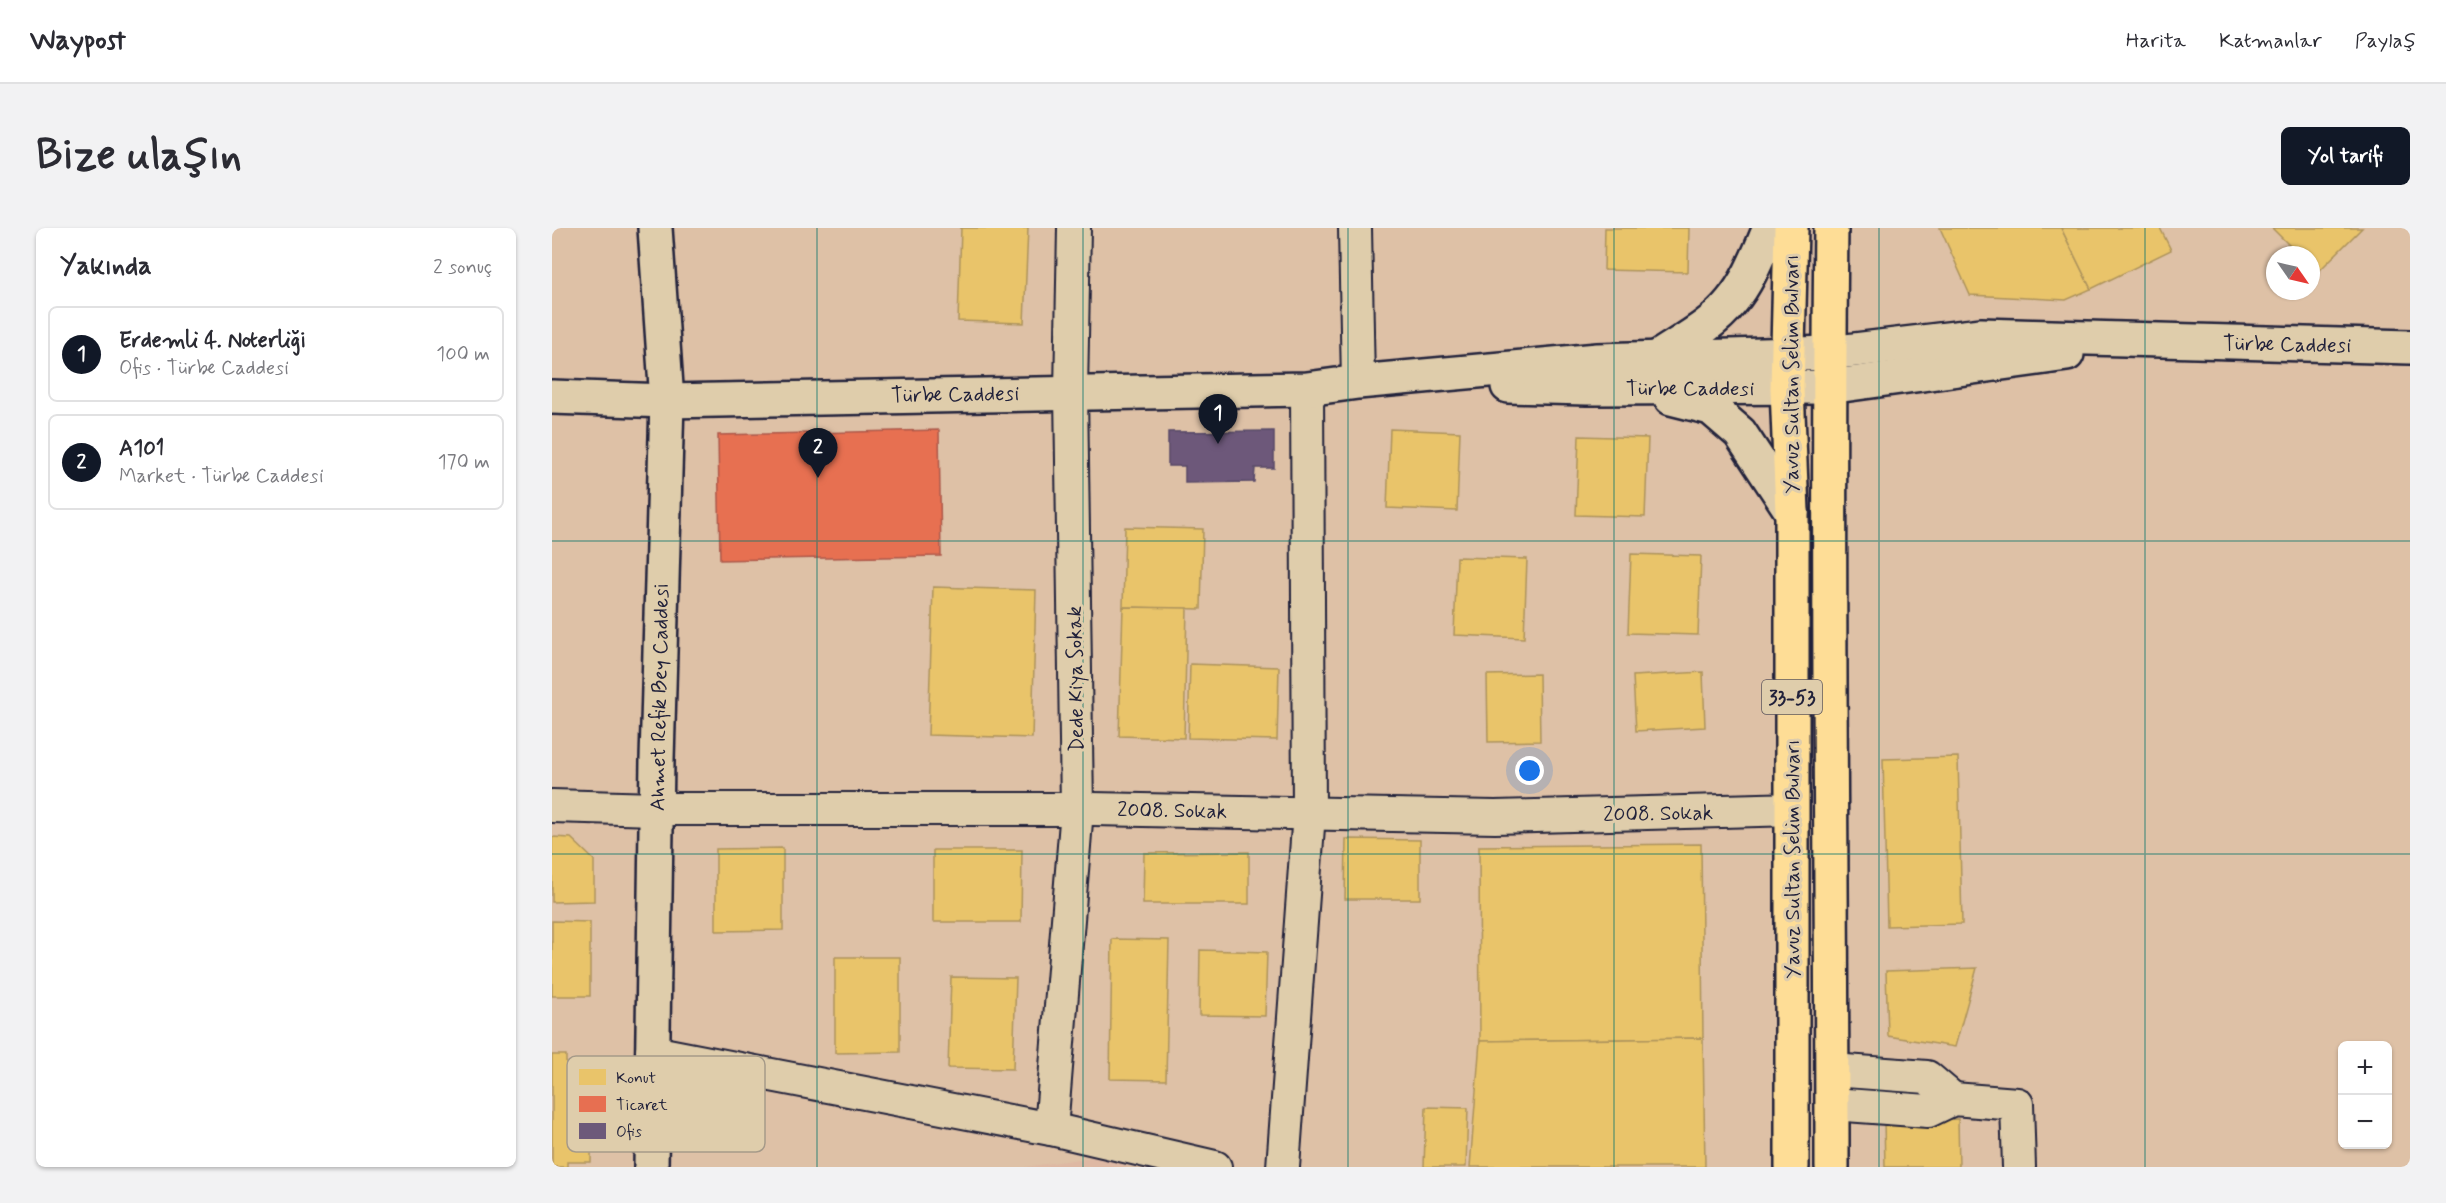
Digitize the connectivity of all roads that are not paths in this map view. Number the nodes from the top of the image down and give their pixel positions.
1 (655, 228) edge
2 (1074, 228) edge
3 (1355, 228) edge
4 (1770, 228) edge
5 (1791, 228) edge
6 (1831, 228) edge
7 (2163, 342) junction
8 (2410, 347) edge
9 (1829, 353) junction
10 (1790, 354) junction
11 (1657, 358) junction
12 (1358, 382) junction
13 (1828, 387) junction
14 (1629, 388) junction
15 (1787, 388) junction
16 (1307, 389) junction
17 (1071, 392) junction
18 (552, 397) edge
19 (667, 401) junction
20 (1792, 512) junction
21 (552, 806) edge
22 (656, 809) junction
23 (1077, 809) junction
24 (1792, 809) junction
25 (1309, 813) junction
26 (652, 1052) junction
27 (652, 1056) edge
28 (673, 1056) edge
29 (1832, 1070) junction
30 (765, 1074) edge
31 (1953, 1099) junction
32 (1832, 1104) junction
33 (1051, 1129) junction
34 (651, 1152) edge
35 (651, 1167) edge
36 (1215, 1167) edge
37 (1283, 1167) edge
38 (1792, 1167) edge
39 (1832, 1167) edge
40 (2019, 1167) edge

1 - 19 street, Ahmet Refik Bey Caddesi
2 - 17 street, Dede Kiya Sokak
3 - 12 street
4 - 11 street
5 - 10 main road, Yavuz Sultan Selim Bulvarı / 33-53
6 - 9 main road, Yavuz Sultan Selim Bulvarı / 33-53
7 - 8 street, Türbe Caddesi
7 - 9 street, Türbe Caddesi
7 - 13 street, Türbe Caddesi
9 - 10 street, Türbe Caddesi
9 - 13 main road, Yavuz Sultan Selim Bulvarı / 33-53
10 - 11 street, Türbe Caddesi
10 - 15 main road, Yavuz Sultan Selim Bulvarı / 33-53
11 - 12 street, Türbe Caddesi
12 - 14 street, Türbe Caddesi
12 - 16 street, Türbe Caddesi
13 - 15 street, Türbe Caddesi
13 - 29 main road, Yavuz Sultan Selim Bulvarı / 33-53
14 - 15 street, Türbe Caddesi
14 - 20 street
15 - 20 main road, Yavuz Sultan Selim Bulvarı / 33-53
16 - 17 street, Türbe Caddesi
16 - 25 street
17 - 19 street, Türbe Caddesi
17 - 23 street, Dede Kiya Sokak
18 - 19 street, Türbe Caddesi
19 - 22 street, Ahmet Refik Bey Caddesi
20 - 24 main road, Yavuz Sultan Selim Bulvarı / 33-53
21 - 22 street, 2008. Sokak
22 - 23 street, 2008. Sokak
22 - 26 street, Ahmet Refik Bey Caddesi
23 - 25 street, 2008. Sokak
23 - 33 street, Dede Kiya Sokak
24 - 25 street, 2008. Sokak
24 - 38 main road, Yavuz Sultan Selim Bulvarı / 33-53
25 - 37 street
26 - 27 street, Ahmet Refik Bey Caddesi
26 - 28 street
29 - 31 street
29 - 32 main road, Yavuz Sultan Selim Bulvarı / 33-53
30 - 33 street
31 - 32 street
31 - 40 street
32 - 39 main road, Yavuz Sultan Selim Bulvarı / 33-53
33 - 36 street
34 - 35 street, Ahmet Refik Bey Caddesi

